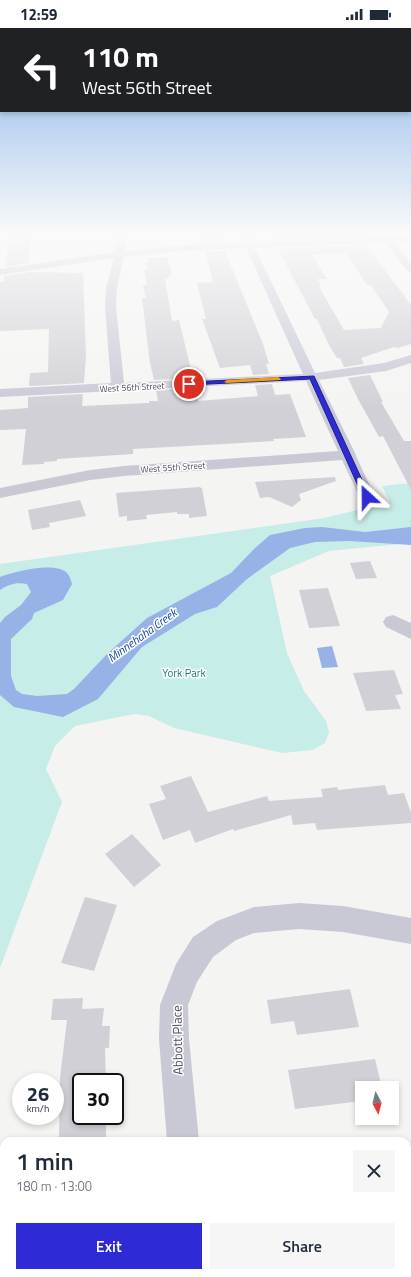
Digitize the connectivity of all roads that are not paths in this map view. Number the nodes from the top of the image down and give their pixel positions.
1 (112, 293) edge
2 (272, 293) edge
3 (411, 359) edge
4 (312, 378) junction
5 (118, 387) junction
6 (0, 394) edge
7 (349, 455) junction
8 (0, 493) edge
9 (367, 497) dead end
10 (393, 622) dead end
11 (411, 632) edge
12 (411, 931) edge
13 (183, 1137) edge

1 - 5 street
2 - 4 street
3 - 4 street, West 56th Street
4 - 5 street, West 56th Street
4 - 7 street
5 - 6 street, West 56th Street
7 - 8 street, West 55th Street
7 - 9 street
10 - 11 street
12 - 13 street, Abbott Place

